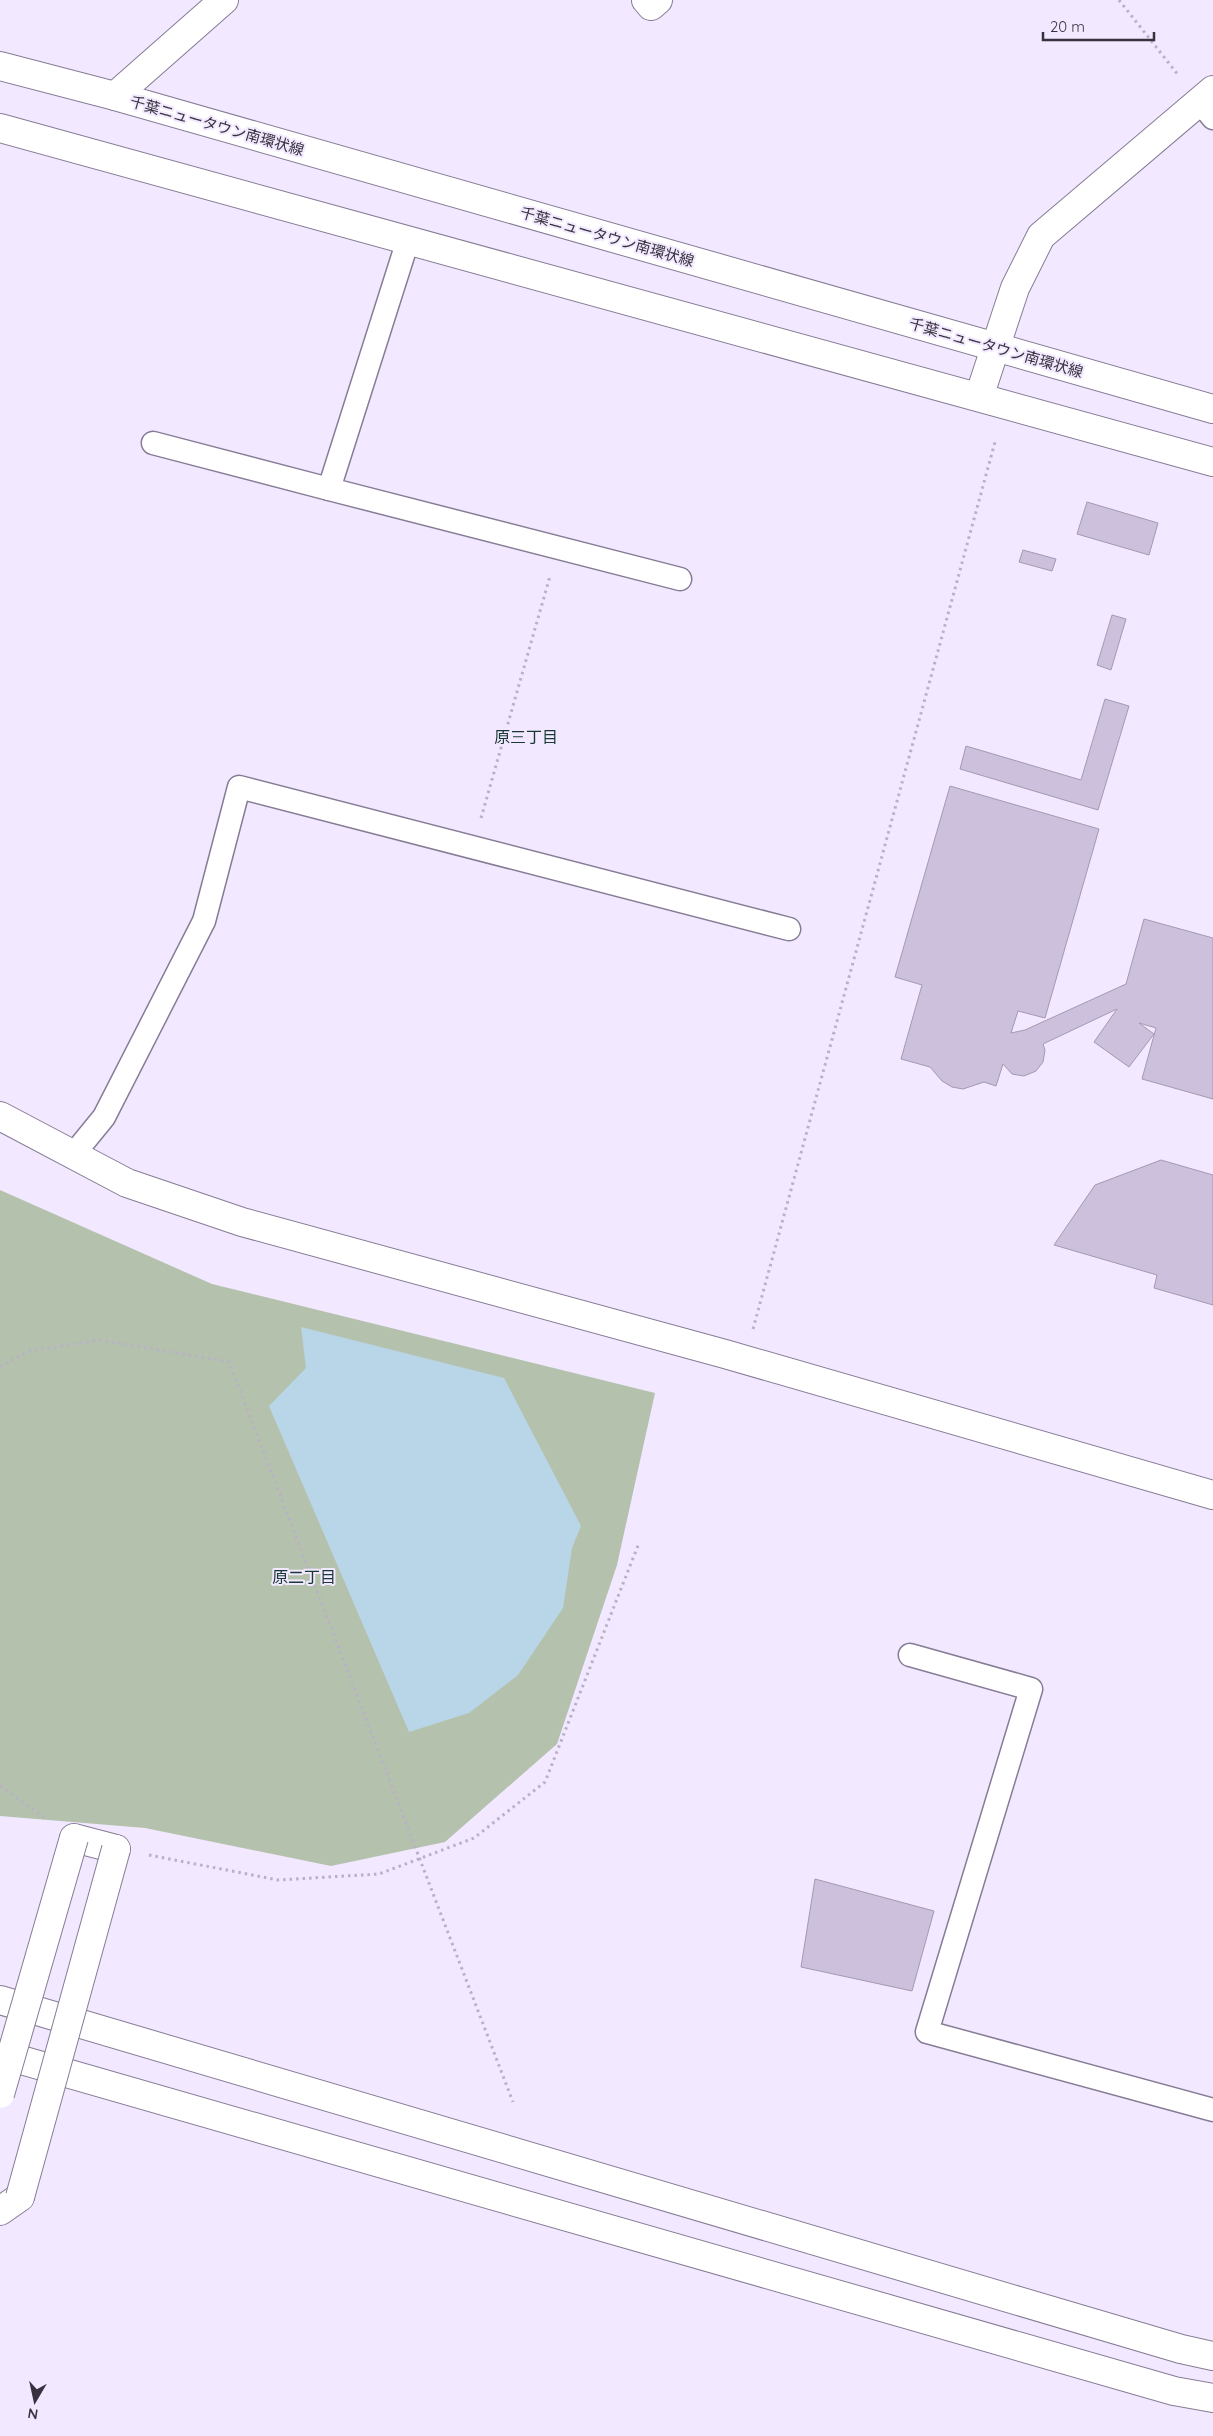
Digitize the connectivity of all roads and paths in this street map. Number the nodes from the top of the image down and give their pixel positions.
1 (224, 0) edge
2 (646, 0) edge
3 (658, 0) edge
4 (1119, 0) edge
5 (0, 66) edge
6 (115, 96) junction
7 (1208, 103) edge
8 (0, 128) edge
9 (408, 240) junction
10 (994, 347) junction
11 (979, 397) junction
12 (1213, 409) edge
13 (995, 442) dead end
14 (153, 443) dead end
15 (1213, 462) edge
16 (328, 489) junction
17 (558, 548) junction
18 (680, 579) dead end
19 (473, 847) junction
20 (790, 929) dead end
21 (0, 1116) edge
22 (73, 1155) junction
23 (752, 1334) dead end
24 (0, 1367) edge
25 (1213, 1495) edge
26 (639, 1543) dead end
27 (910, 1655) dead end
28 (0, 1786) edge
29 (74, 1838) junction
30 (116, 1849) junction
31 (0, 2000) edge
32 (0, 2054) edge
33 (0, 2094) edge
34 (513, 2102) dead end
35 (1213, 2110) edge
36 (10, 2204) edge
37 (1213, 2356) edge
38 (1213, 2398) edge

1 - 6 street
2 - 3 street
4 - 7 path
5 - 6 street, 千葉ニュータウン南環状線
6 - 10 street, 千葉ニュータウン南環状線
7 - 10 street
8 - 9 street
9 - 11 street
9 - 16 lane
10 - 11 street
10 - 12 street, 千葉ニュータウン南環状線
11 - 15 street
13 - 23 path
14 - 16 lane
16 - 17 lane
17 - 18 lane
17 - 19 path
19 - 20 lane
19 - 22 lane
21 - 22 street
22 - 25 street
24 - 34 path
26 - 30 path, bridge
27 - 35 lane
28 - 29 path
29 - 30 street
29 - 33 street, bridge
30 - 36 street, bridge
31 - 37 street
32 - 38 street

